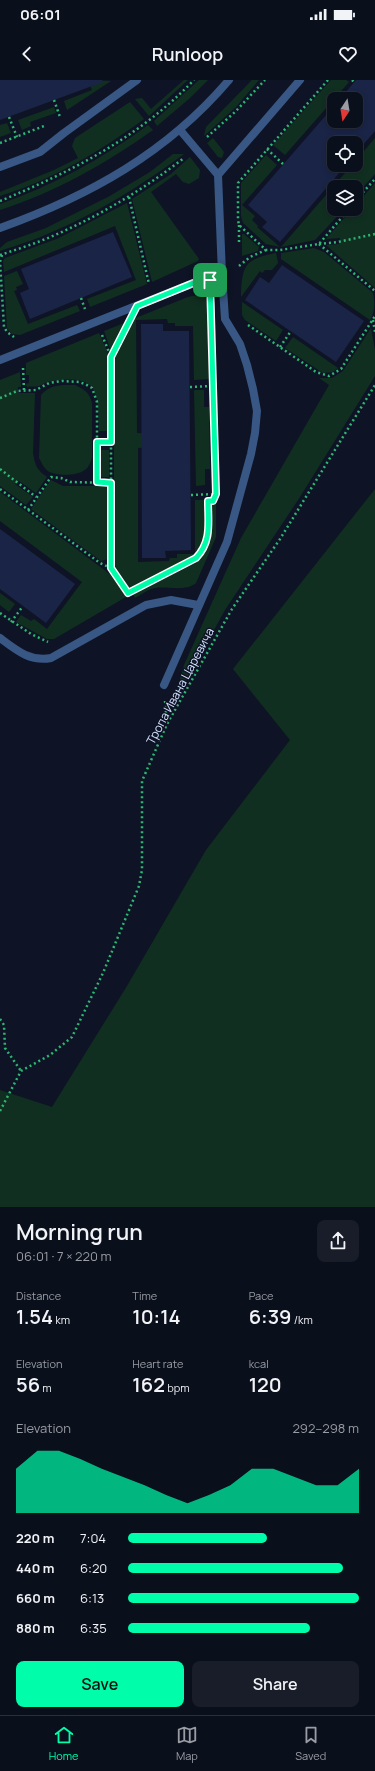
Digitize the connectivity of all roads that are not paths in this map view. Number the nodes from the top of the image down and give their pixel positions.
1 (137, 80) edge
2 (229, 80) edge
3 (300, 80) edge
4 (180, 130) junction
5 (0, 167) edge
6 (218, 175) junction
7 (0, 228) edge
8 (222, 274) junction
9 (0, 360) edge
10 (198, 605) junction
11 (0, 638) edge
12 (164, 685) road end

1 - 5 street
2 - 4 street
3 - 6 street
4 - 6 street
4 - 7 street
6 - 8 street
8 - 9 street
8 - 10 street
10 - 11 street
10 - 12 street

